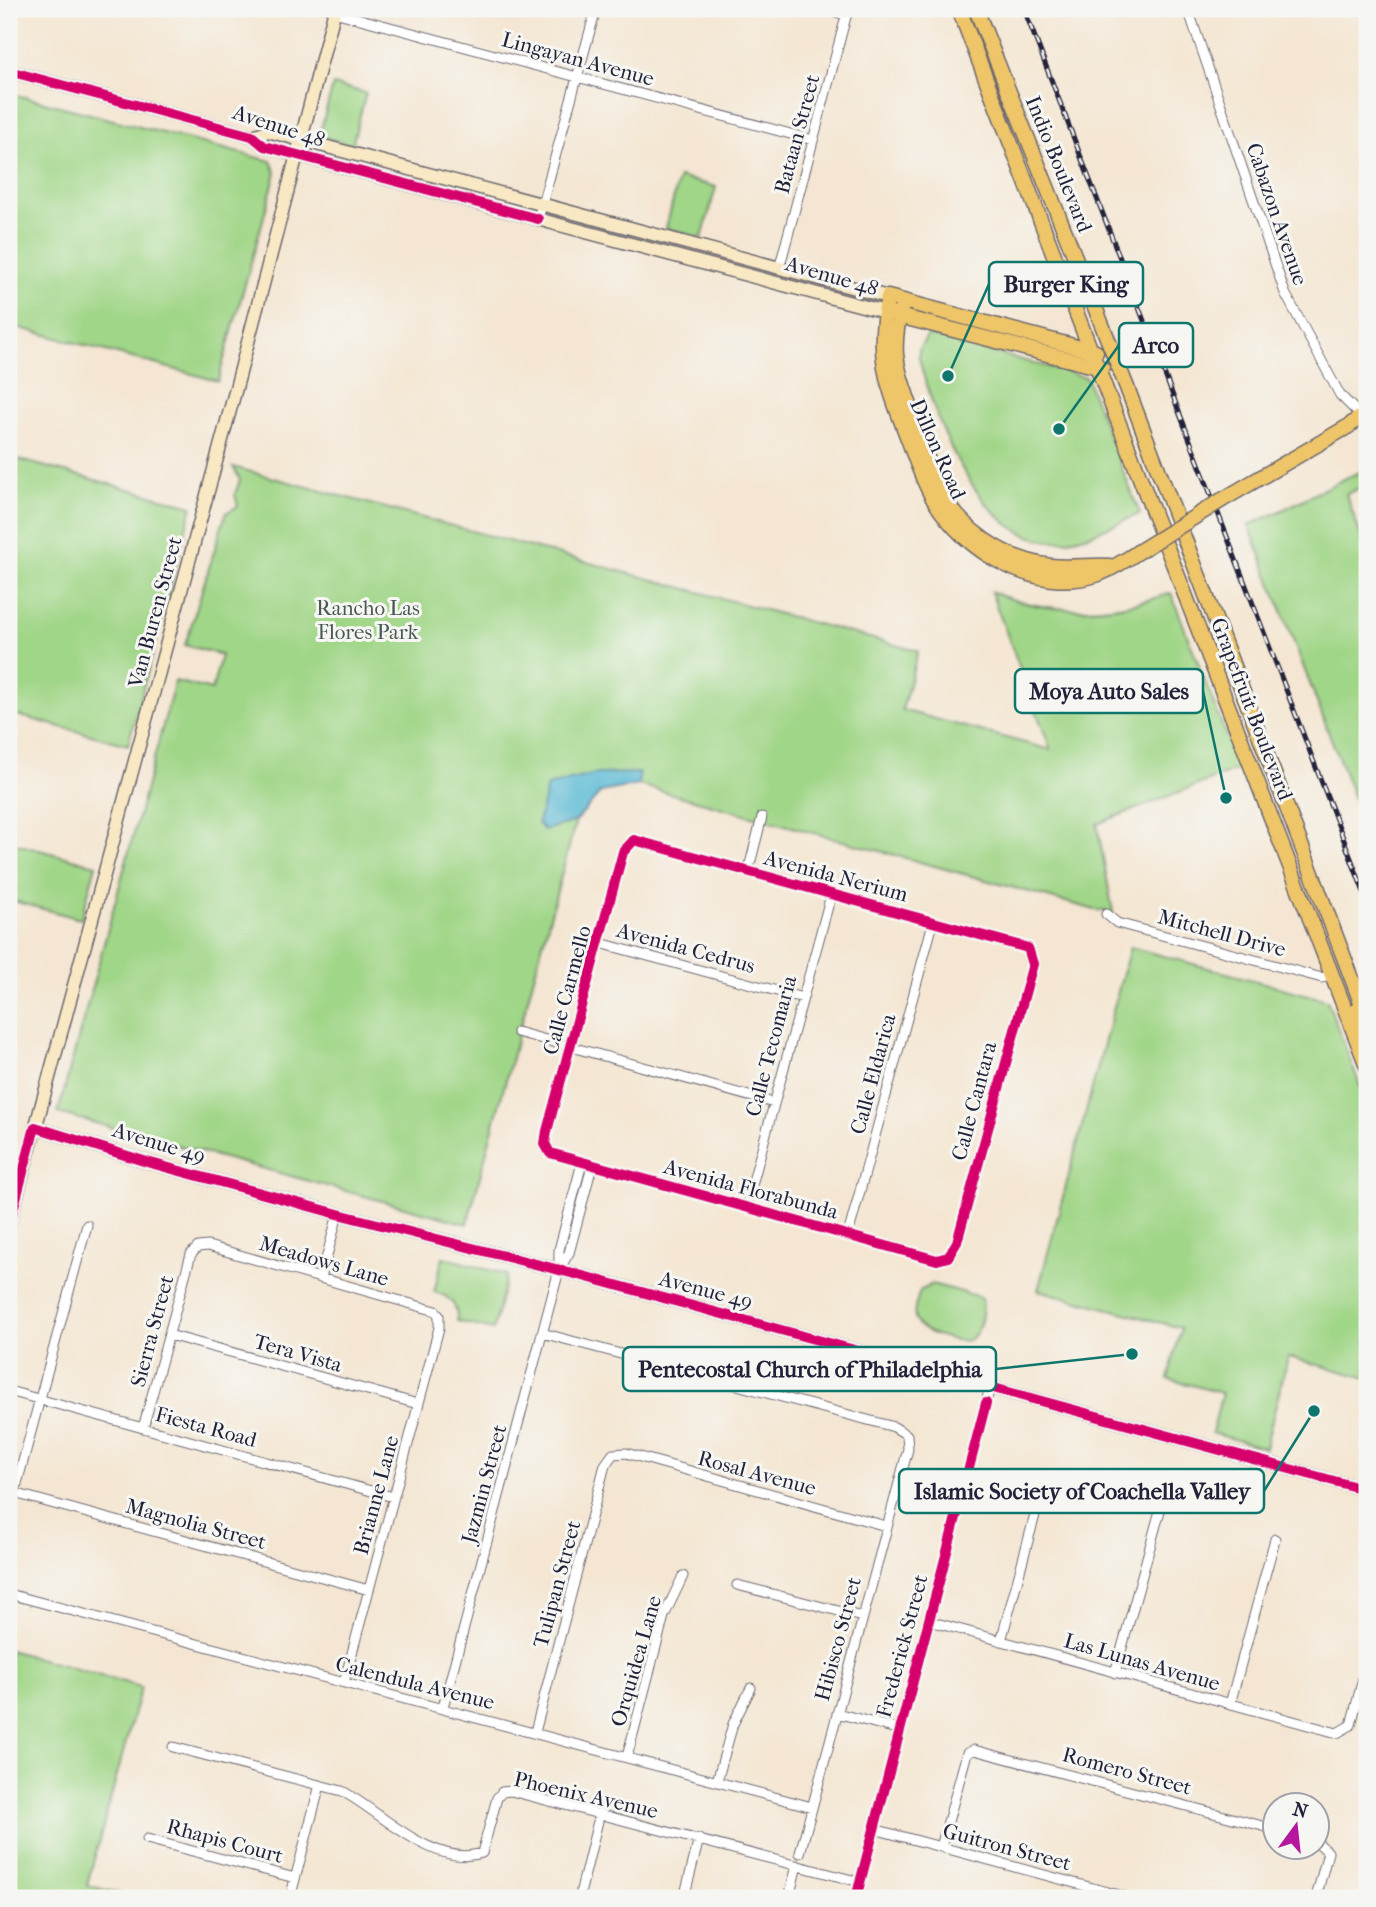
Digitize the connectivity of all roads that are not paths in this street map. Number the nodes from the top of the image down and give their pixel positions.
1 (596, 9) edge
2 (823, 9) edge
3 (959, 9) edge
4 (976, 9) edge
5 (1188, 9) edge
6 (335, 10) edge
7 (848, 12) edge
8 (9, 71) edge
9 (578, 77) junction
10 (253, 136) junction
11 (813, 140) junction
12 (302, 141) junction
13 (298, 154) junction
14 (542, 205) junction
15 (538, 219) junction
16 (667, 253) junction
17 (779, 269) junction
18 (895, 299) junction
19 (891, 314) junction
20 (1092, 351) junction
21 (1114, 357) junction
22 (1098, 367) junction
23 (1121, 373) junction
24 (1365, 417) edge
25 (762, 817) dead end
26 (629, 843) joint
27 (748, 872) junction
28 (831, 895) junction
29 (1106, 914) dead end
30 (933, 922) junction
31 (600, 943) junction
32 (1031, 953) joint
33 (1332, 974) junction
34 (803, 998) junction
35 (1367, 1018) edge
36 (517, 1032) dead end
37 (1367, 1038) edge
38 (571, 1047) junction
39 (1367, 1066) edge
40 (774, 1103) junction
41 (35, 1127) junction
42 (547, 1149) joint
43 (582, 1163) junction
44 (592, 1166) junction
45 (746, 1207) junction
46 (338, 1214) junction
47 (9, 1225) edge
48 (87, 1225) dead end
49 (848, 1234) junction
50 (198, 1247) joint
51 (948, 1257) joint
52 (559, 1270) junction
53 (321, 1278) junction
54 (439, 1316) joint
55 (542, 1333) junction
56 (169, 1335) junction
57 (990, 1387) junction
58 (9, 1391) edge
59 (40, 1399) junction
60 (418, 1404) junction
61 (143, 1428) junction
62 (619, 1452) joint
63 (1045, 1478) dead end
64 (1367, 1490) edge
65 (14, 1493) junction
66 (393, 1497) junction
67 (1161, 1507) dead end
68 (9, 1513) edge
69 (886, 1526) junction
70 (1275, 1539) dead end
71 (683, 1576) dead end
72 (737, 1585) dead end
73 (369, 1590) junction
74 (9, 1594) edge
75 (862, 1617) junction
76 (929, 1621) junction
77 (1001, 1641) junction
78 (1367, 1663) edge
79 (1115, 1673) junction
80 (344, 1683) junction
81 (751, 1688) dead end
82 (1230, 1704) junction
83 (443, 1707) junction
84 (837, 1713) junction
85 (900, 1730) junction
86 (535, 1732) junction
87 (173, 1747) dead end
88 (627, 1757) junction
89 (718, 1781) junction
90 (320, 1785) junction
91 (812, 1807) junction
92 (600, 1813) junction
93 (1260, 1825) edge
94 (874, 1829) junction
95 (147, 1839) dead end
96 (699, 1839) junction
97 (941, 1847) junction
98 (800, 1853) dead end
99 (1325, 1862) edge
100 (797, 1865) junction
101 (295, 1878) junction
102 (860, 1882) junction
103 (581, 1890) dead end
104 (290, 1898) edge
105 (684, 1898) edge
106 (789, 1898) edge
107 (856, 1898) edge
108 (1130, 1898) edge
109 (1316, 1898) edge

1 - 9 street
2 - 7 street
3 - 20 main road, Indio Boulevard
4 - 21 main road, Indio Boulevard
5 - 24 street, Cabazon Avenue
6 - 9 street, Lingayan Avenue
6 - 12 street, Van Buren Street
7 - 11 street, Bataan Street
8 - 10 street, Avenue 48
9 - 11 street, Lingayan Avenue
9 - 14 street
10 - 12 street, Avenue 48
10 - 13 street, Avenue 48
11 - 17 street, Bataan Street
12 - 13 street, Van Buren Street
12 - 14 street, Avenue 48
13 - 15 street, Avenue 48
13 - 41 street, Van Buren Street
14 - 15 street
14 - 17 street, Avenue 48
15 - 16 street, Avenue 48
16 - 17 street
16 - 19 street, Avenue 48
17 - 18 street, Avenue 48
18 - 19 main road, Dillon Road
18 - 20 main road, Avenue 48
19 - 22 main road, Avenue 48
19 - 24 main road, Dillon Road, bridge
20 - 21 main road, Avenue 48
20 - 22 main road, Indio Boulevard
21 - 23 main road, Indio Boulevard
22 - 23 main road, Avenue 48
22 - 33 main road, Grapefruit Boulevard
23 - 35 main road, Grapefruit Boulevard
25 - 27 street
26 - 27 street, Avenida Nerium
26 - 31 street, Calle Carmello
27 - 28 street, Avenida Nerium
28 - 30 street, Avenida Nerium
28 - 34 street, Calle Tecomaria
29 - 33 street, Mitchell Drive
30 - 32 street, Avenida Nerium
30 - 49 street, Calle Eldarica
31 - 34 street, Avenida Cedrus
31 - 38 street, Calle Carmello
32 - 51 street, Calle Cantara
33 - 37 main road
33 - 39 main road, Grapefruit Boulevard
34 - 40 street, Calle Tecomaria
36 - 38 street
38 - 40 street
38 - 42 street, Calle Carmello
40 - 45 street, Calle Tecomaria
41 - 46 street, Avenue 49
41 - 47 street, Van Buren Street
42 - 43 street, Avenida Florabunda
43 - 44 street, Avenida Florabunda
43 - 52 street
44 - 45 street, Avenida Florabunda
44 - 52 street
45 - 49 street, Avenida Florabunda
46 - 52 street, Avenue 49
46 - 53 street
48 - 59 street
49 - 51 street, Avenida Florabunda
50 - 53 street, Meadows Lane
50 - 56 street, Sierra Street
52 - 55 street, Jazmin Street
52 - 57 street, Avenue 49
53 - 54 street, Meadows Lane
54 - 60 street, Brianne Lane
55 - 69 street, Hibisco Street
55 - 83 street, Jazmin Street
56 - 60 street, Tera Vista
56 - 61 street, Sierra Street
57 - 64 street, Avenue 49
57 - 76 street, Frederick Street
58 - 59 street, Fiesta Road
59 - 61 street, Fiesta Road
59 - 65 street
60 - 66 street, Brianne Lane
61 - 66 street, Fiesta Road
62 - 69 street, Rosal Avenue
62 - 86 street, Tulipan Street
63 - 77 street
65 - 68 street
65 - 73 street, Magnolia Street
66 - 73 street, Brianne Lane
67 - 79 street
69 - 75 street, Hibisco Street
70 - 82 street
71 - 88 street, Orquidea Lane
72 - 75 street
73 - 80 street, Brianne Lane
74 - 80 street, Calendula Avenue
75 - 84 street, Hibisco Street
76 - 77 street, Las Lunas Avenue
76 - 85 street, Frederick Street
77 - 79 street, Las Lunas Avenue
78 - 82 street, Las Lunas Avenue
79 - 82 street, Las Lunas Avenue
80 - 83 street, Calendula Avenue
81 - 89 street
83 - 86 street, Calendula Avenue
84 - 85 street
84 - 91 street, Hibisco Street
85 - 94 street, Frederick Street
86 - 88 street, Calendula Avenue
87 - 90 street
88 - 89 street, Calendula Avenue
89 - 91 street, Calendula Avenue
90 - 92 street, Phoenix Avenue
90 - 101 street
91 - 98 street, Hibisco Street
92 - 96 street, Phoenix Avenue
92 - 103 street
93 - 97 street, Romero Street
94 - 97 street, Guitron Street
94 - 102 street, Frederick Street
95 - 101 street, Rhapis Court
96 - 100 street, Phoenix Avenue
96 - 105 street
97 - 108 street, Guitron Street
99 - 109 street
100 - 102 street, Phoenix Avenue
100 - 106 street
101 - 104 street
102 - 107 street, Frederick Street

